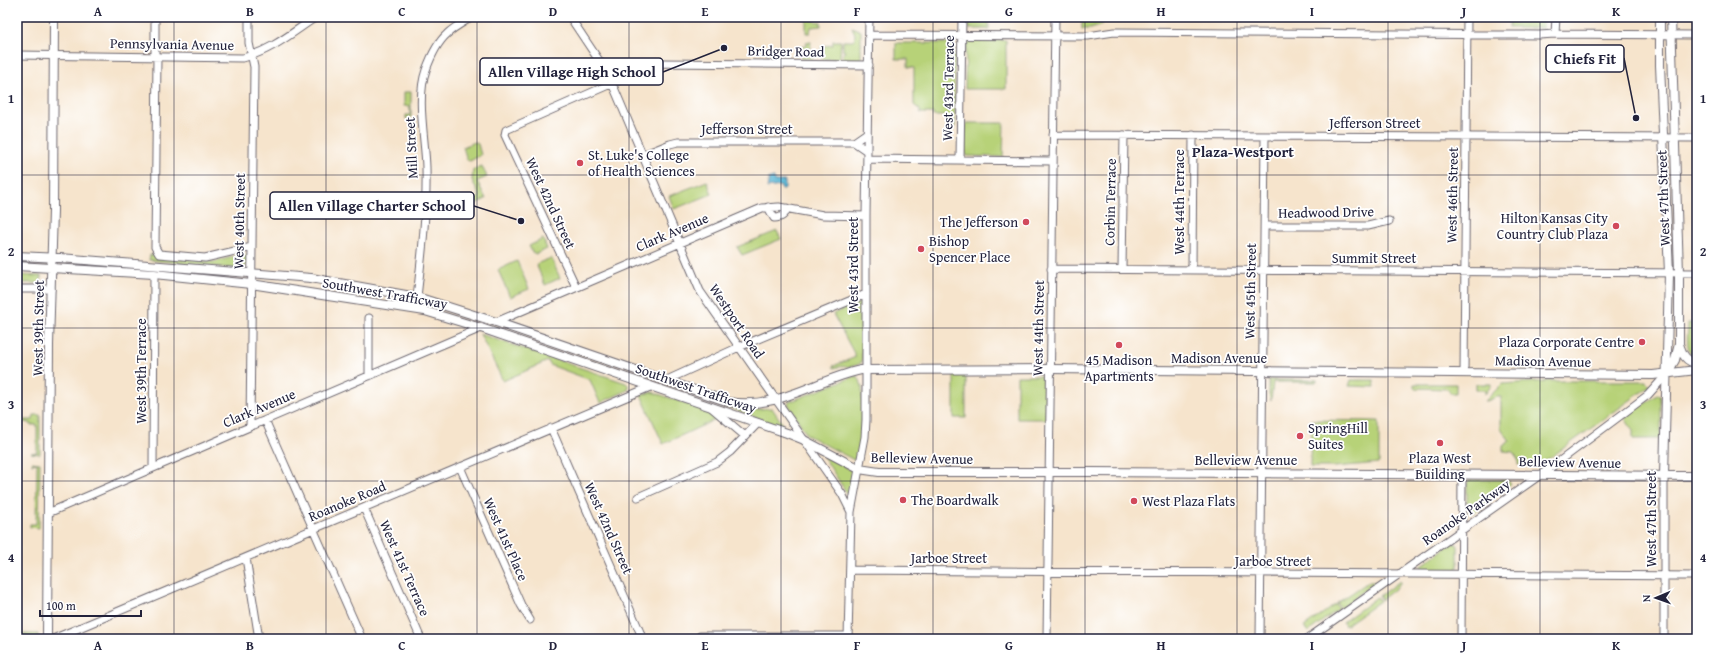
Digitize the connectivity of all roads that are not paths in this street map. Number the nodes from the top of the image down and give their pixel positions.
1 (54, 17) edge
2 (155, 17) edge
3 (249, 17) edge
4 (316, 17) edge
5 (472, 17) edge
6 (570, 17) edge
7 (869, 17) edge
8 (962, 17) edge
9 (1055, 17) edge
10 (1467, 17) edge
11 (1556, 17) edge
12 (1660, 17) edge
13 (1672, 17) edge
14 (1555, 34) junction
15 (869, 35) junction
16 (1467, 35) junction
17 (1660, 35) junction
18 (1671, 35) junction
19 (1697, 35) edge
20 (962, 36) junction
21 (1054, 36) junction
22 (17, 55) edge
23 (54, 55) junction
24 (251, 56) junction
25 (156, 57) junction
26 (869, 64) junction
27 (612, 84) junction
28 (506, 130) joint
29 (867, 133) junction
30 (1053, 135) junction
31 (1124, 135) junction
32 (1193, 135) junction
33 (1265, 136) junction
34 (1466, 136) junction
35 (1664, 138) junction
36 (1675, 138) junction
37 (1697, 138) edge
38 (854, 142) junction
39 (643, 155) junction
40 (867, 155) junction
41 (960, 160) junction
42 (1053, 160) junction
43 (768, 207) junction
44 (787, 208) junction
45 (866, 216) junction
46 (1389, 221) dead end
47 (1264, 226) junction
48 (680, 243) junction
49 (252, 247) junction
50 (17, 256) edge
51 (52, 257) junction
52 (17, 266) edge
53 (52, 267) junction
54 (1052, 269) junction
55 (1122, 269) junction
56 (1192, 270) junction
57 (1264, 270) junction
58 (1465, 271) junction
59 (1669, 273) junction
60 (1679, 273) junction
61 (1697, 273) edge
62 (154, 274) junction
63 (251, 274) junction
64 (251, 284) junction
65 (576, 287) junction
66 (17, 289) edge
67 (51, 289) junction
68 (866, 294) junction
69 (418, 297) junction
70 (391, 305) junction
71 (425, 311) junction
72 (369, 318) dead end
73 (496, 322) junction
74 (481, 328) junction
75 (1679, 344) junction
76 (739, 347) junction
77 (1697, 363) edge
78 (866, 369) junction
79 (1050, 369) junction
80 (1697, 370) edge
81 (1263, 371) junction
82 (1464, 373) junction
83 (1666, 374) junction
84 (369, 376) junction
85 (667, 380) junction
86 (650, 387) junction
87 (776, 400) junction
88 (712, 408) junction
89 (265, 420) junction
90 (758, 423) junction
91 (250, 426) junction
92 (551, 428) junction
93 (746, 436) junction
94 (802, 439) junction
95 (460, 467) junction
96 (153, 468) junction
97 (859, 469) junction
98 (1049, 472) junction
99 (1262, 473) junction
100 (1462, 474) junction
101 (1541, 474) junction
102 (1664, 476) junction
103 (1697, 476) edge
104 (638, 497) dead end
105 (364, 508) junction
106 (851, 512) junction
107 (48, 514) junction
108 (313, 530) junction
109 (1462, 530) junction
110 (246, 558) junction
111 (850, 570) junction
112 (1048, 572) junction
113 (1261, 574) junction
114 (1399, 574) junction
115 (1462, 575) junction
116 (1663, 576) junction
117 (1697, 576) edge
118 (530, 620) dead end
119 (700, 636) dead end
120 (848, 638) edge
121 (47, 639) edge
122 (53, 639) edge
123 (259, 639) edge
124 (362, 639) edge
125 (421, 639) edge
126 (643, 639) edge
127 (1047, 639) edge
128 (1260, 639) edge
129 (1307, 639) edge
130 (1461, 639) edge
131 (1664, 639) edge

1 - 23 main road, West 39th Street
2 - 25 street
3 - 24 street, West 40th Street
4 - 24 street, Pennsylvania Avenue
5 - 69 street, Mill Street
6 - 27 street, Westport Road
7 - 15 street, West 43rd Street
8 - 20 street, West 43rd Terrace
9 - 21 street, West 44th Street
10 - 16 street, West 46th Street
11 - 14 street
12 - 17 main road, West 47th Street
13 - 18 main road, West 47th Street
14 - 16 street
14 - 17 street
15 - 20 street
15 - 26 street, West 43rd Street
16 - 21 street
16 - 34 street, West 46th Street
17 - 18 street
17 - 35 main road, West 47th Street
18 - 19 street
18 - 36 main road, West 47th Street
20 - 21 street
20 - 41 street, West 43rd Terrace
21 - 30 street, West 44th Street
22 - 23 street, Pennsylvania Avenue
23 - 25 street, Pennsylvania Avenue
23 - 51 main road, West 39th Street
24 - 25 street, Pennsylvania Avenue
24 - 49 street, West 40th Street
25 - 49 street
26 - 27 street, Bridger Road
26 - 29 street, West 43rd Street
27 - 28 street, Bridger Road
27 - 39 street, Westport Road
28 - 65 street, West 42nd Street
29 - 38 street
29 - 40 street, West 43rd Street
30 - 31 street, Jefferson Street
30 - 42 street, West 44th Street
31 - 32 street, Jefferson Street
31 - 55 street, Corbin Terrace
32 - 33 street, Jefferson Street
32 - 56 street, West 44th Terrace
33 - 34 street, Jefferson Street
33 - 47 street, West 45th Street
34 - 35 street, Jefferson Street
34 - 58 street, West 46th Street
35 - 36 street, Jefferson Street
35 - 59 main road, West 47th Street
36 - 37 street, Jefferson Street
36 - 60 main road, West 47th Street
38 - 39 street, Jefferson Street
38 - 40 street
39 - 48 street, Westport Road
40 - 41 street
40 - 45 street, West 43rd Street
41 - 42 street
42 - 54 street, West 44th Street
43 - 44 street, Clark Avenue
43 - 44 street
43 - 48 street, Clark Avenue
44 - 45 street, Clark Avenue
45 - 68 street, West 43rd Street
46 - 47 street, Headwood Drive
47 - 57 street, West 45th Street
48 - 65 street, Clark Avenue
48 - 76 street, Westport Road
49 - 63 street, West 40th Street
50 - 51 main road, Southwest Trafficway
51 - 53 main road, West 39th Street
51 - 63 main road, Southwest Trafficway
52 - 53 main road, Southwest Trafficway
53 - 62 main road, Southwest Trafficway
53 - 67 main road, West 39th Street
54 - 55 street, Summit Street
54 - 79 street, West 44th Street
55 - 56 street, Summit Street
56 - 57 street, Summit Street
57 - 58 street, Summit Street
57 - 81 street, West 45th Street
58 - 59 street, Summit Street
58 - 82 street, West 46th Street
59 - 60 street, Summit Street
59 - 83 main road, West 47th Street
60 - 61 street, Summit Street
60 - 75 main road, West 47th Street
62 - 64 main road, Southwest Trafficway
62 - 96 street, West 39th Terrace
63 - 64 street, West 40th Street
63 - 69 main road, Southwest Trafficway
64 - 70 main road, Southwest Trafficway
64 - 91 street, West 40th Street
65 - 73 street, Clark Avenue
66 - 67 street
67 - 107 main road, West 39th Street
68 - 76 street
68 - 78 street, West 43rd Street
69 - 70 main road
69 - 71 main road
69 - 73 main road, Southwest Trafficway
70 - 71 main road, Southwest Trafficway
71 - 74 main road, Southwest Trafficway
72 - 84 street
73 - 85 main road, Southwest Trafficway
74 - 84 street, Clark Avenue
74 - 86 main road, Southwest Trafficway
75 - 77 main road
75 - 83 main road, West 47th Street
76 - 85 street
76 - 87 street, Westport Road
78 - 79 main road, Madison Avenue
78 - 87 main road, Madison Avenue
78 - 97 street, West 43rd Street
79 - 81 main road, Madison Avenue
79 - 98 street, West 44th Street
80 - 83 main road
81 - 82 main road, Madison Avenue
81 - 99 street, West 45th Street
82 - 83 main road, Madison Avenue
83 - 101 street, Roanoke Parkway
83 - 102 main road, West 47th Street
84 - 89 street, Clark Avenue
85 - 87 main road, Southwest Trafficway
86 - 88 main road, Southwest Trafficway
86 - 92 street, Roanoke Road
87 - 94 street, Westport Road
88 - 90 main road, Southwest Trafficway
88 - 93 street
89 - 91 street, Clark Avenue
89 - 108 street
90 - 93 street
90 - 94 main road, Southwest Trafficway
91 - 96 street, Clark Avenue
92 - 95 street, Roanoke Road
92 - 126 street, West 42nd Street
93 - 104 street
94 - 97 main road, Belleview Avenue
94 - 106 street, Westport Road
95 - 105 street, Roanoke Road
95 - 118 street, West 41st Place
96 - 107 street, Clark Avenue
97 - 98 main road, Belleview Avenue
97 - 106 street, West 43rd Street
98 - 99 main road, Belleview Avenue
98 - 112 street, West 44th Street
99 - 100 main road, Belleview Avenue
99 - 113 street, West 45th Street
100 - 101 main road, Belleview Avenue
100 - 109 street
101 - 102 main road, Belleview Avenue
101 - 109 street, Roanoke Parkway
102 - 103 main road, Belleview Avenue
102 - 116 street, West 47th Street
105 - 108 street, Roanoke Road
105 - 125 street, West 41st Terrace
106 - 111 street, Westport Road
107 - 121 main road, West 39th Street
108 - 110 street, Roanoke Road
108 - 124 street
109 - 114 street, Roanoke Parkway
109 - 115 street
110 - 122 street, Roanoke Road
110 - 123 street
111 - 112 street, Jarboe Street
111 - 120 street, Westport Road
112 - 113 street, Jarboe Street
112 - 127 street, West 44th Street
113 - 114 street, Jarboe Street
113 - 128 street, West 45th Street
114 - 115 street, Jarboe Street
114 - 129 street, Roanoke Parkway
115 - 116 street, Jarboe Street
115 - 130 street
116 - 117 street, Jarboe Street
116 - 131 street, West 47th Street
119 - 120 street

